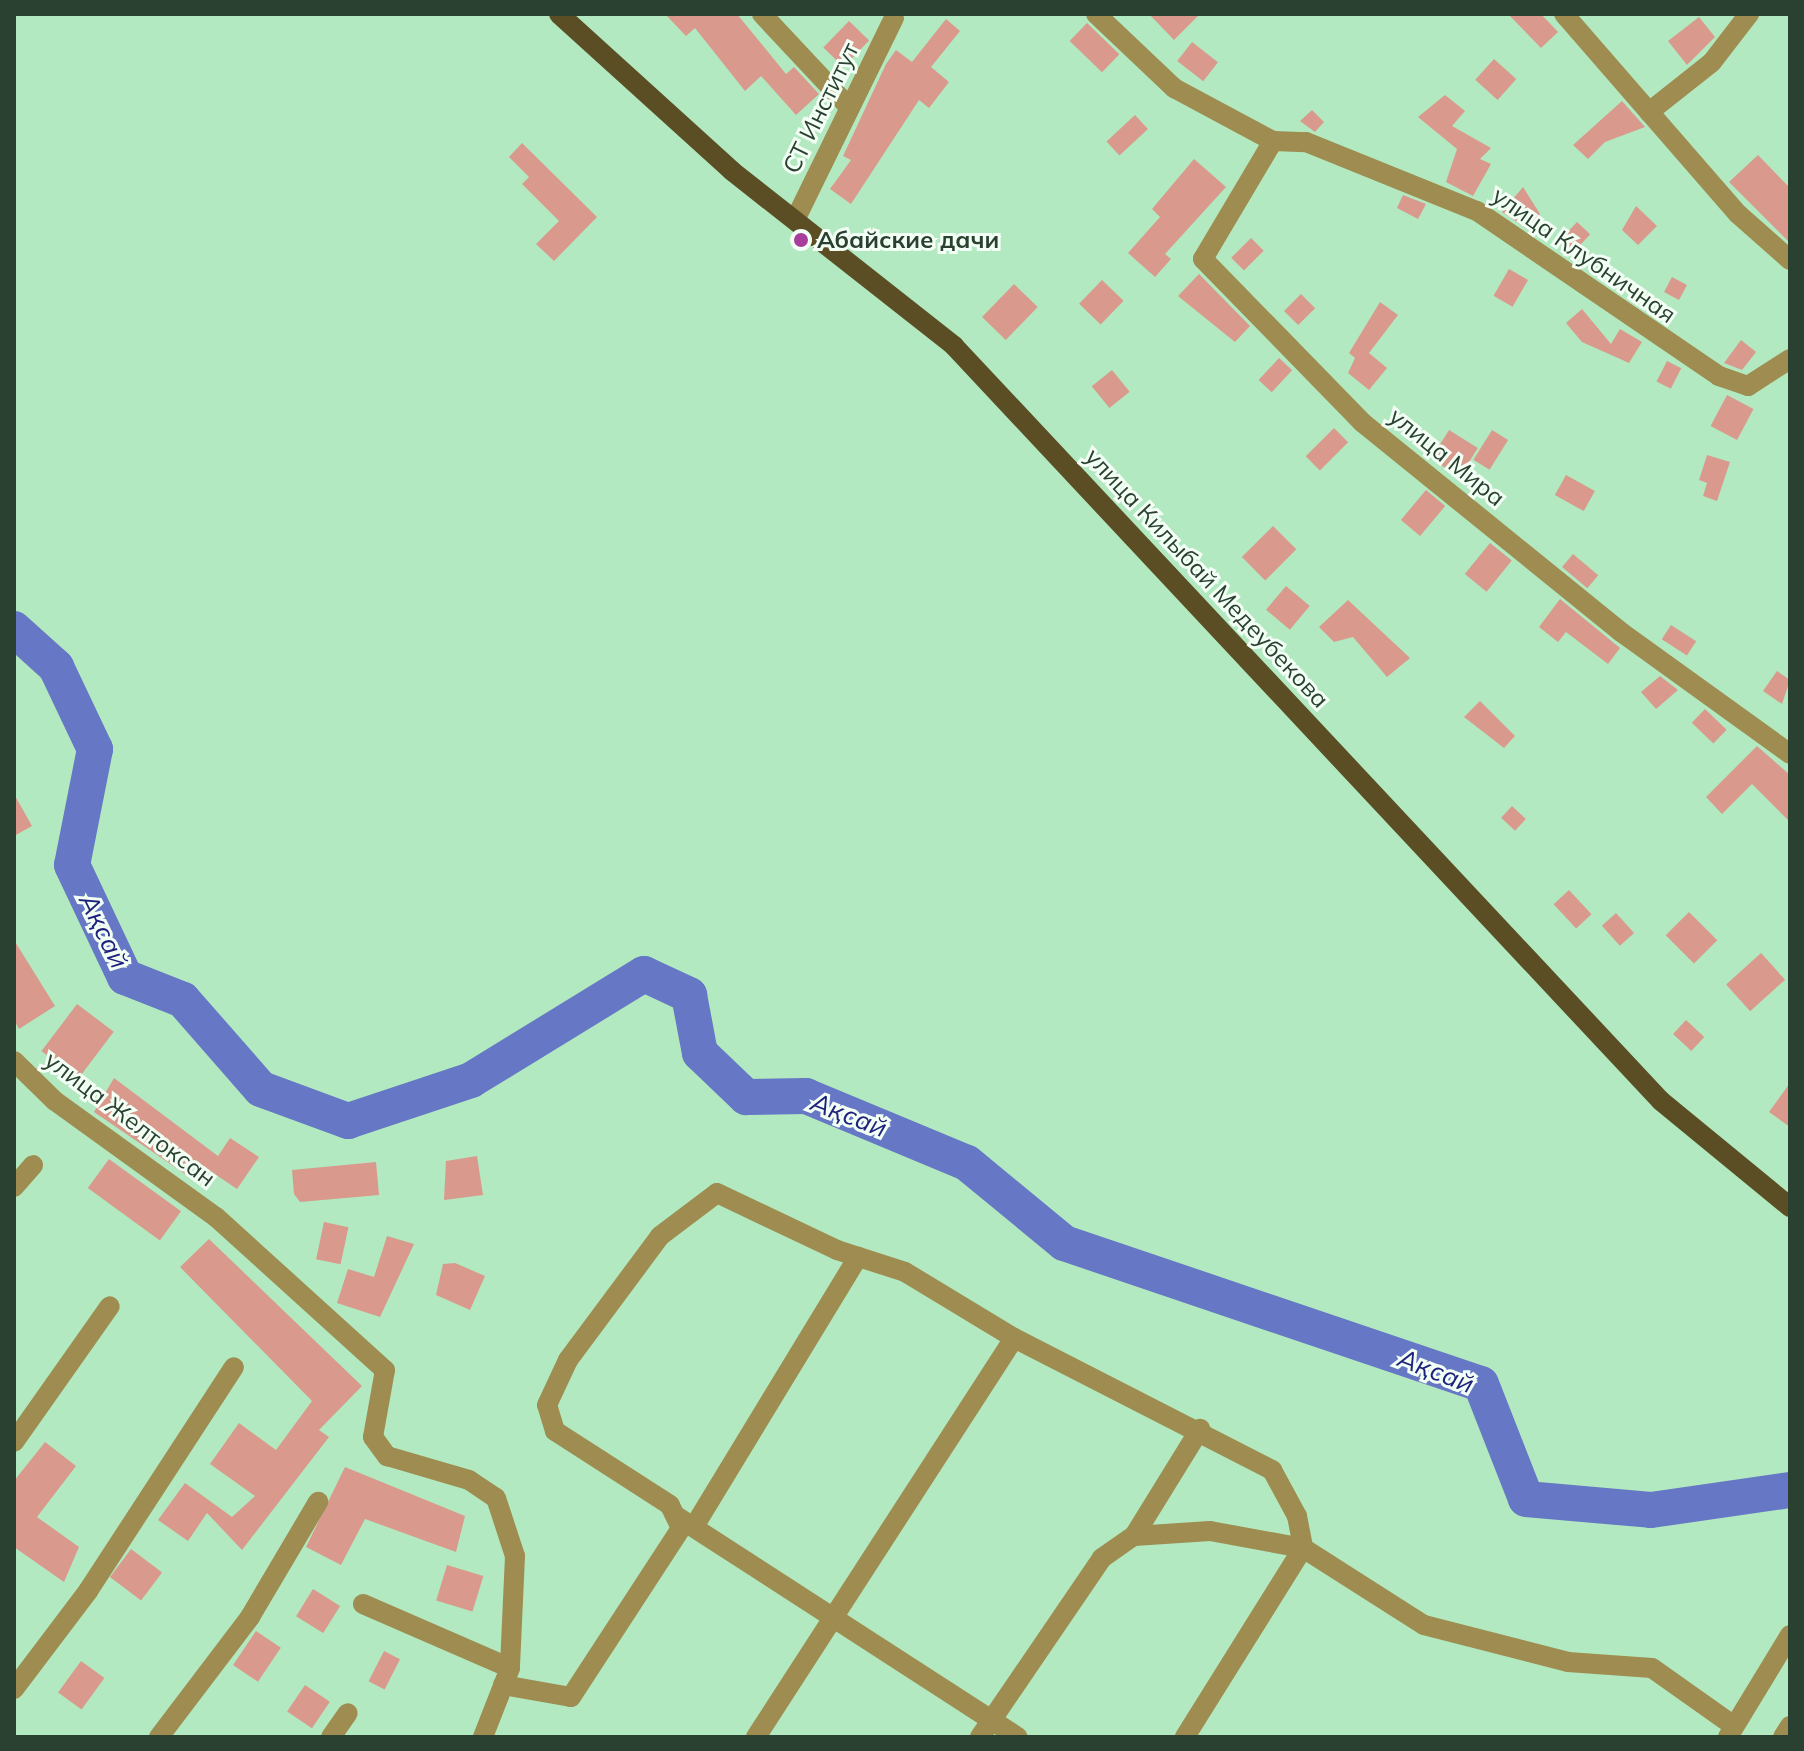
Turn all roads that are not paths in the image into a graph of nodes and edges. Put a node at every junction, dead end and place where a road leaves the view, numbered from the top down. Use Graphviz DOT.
graph roads {
  1 [pos="559,14"];
  2 [pos="762,14"];
  3 [pos="1096,14"];
  4 [pos="1564,14"];
  5 [pos="1749,14"];
  6 [pos="894,18"];
  7 [pos="849,107"];
  8 [pos="1649,112"];
  9 [pos="1273,141"];
  10 [pos="795,220"];
  11 [pos="1790,260"];
  12 [pos="1790,359"];
  13 [pos="1790,754"];
  14 [pos="14,1061"];
  15 [pos="33,1165"];
  16 [pos="14,1187"];
  17 [pos="1790,1207"];
  18 [pos="858,1257"];
  19 [pos="110,1306"];
  20 [pos="1014,1338"];
  21 [pos="234,1367"];
  22 [pos="1200,1429"];
  23 [pos="14,1442"];
  24 [pos="318,1502"];
  25 [pos="685,1520"];
  26 [pos="1134,1536"];
  27 [pos="1303,1548"];
  28 [pos="363,1604"];
  29 [pos="835,1619"];
  30 [pos="1790,1635"];
  31 [pos="506,1676"];
  32 [pos="14,1689"];
  33 [pos="348,1713"];
  34 [pos="1790,1726"];
  35 [pos="986,1728"];
  36 [pos="1731,1732"];
  37 [pos="159,1737"];
  38 [pos="331,1737"];
  39 [pos="483,1737"];
  40 [pos="756,1737"];
  41 [pos="1018,1737"];
  42 [pos="1185,1737"];
  43 [pos="1783,1737"];
  1 -- 10 [label="main road, улица Килыбай Медеубекова"];
  2 -- 7 [label="street"];
  3 -- 9 [label="street, улица Клубничная"];
  4 -- 8 [label="street"];
  5 -- 8 [label="street"];
  6 -- 7 [label="street, СТ Институт"];
  7 -- 10 [label="street, СТ Институт"];
  8 -- 11 [label="street"];
  9 -- 12 [label="street, улица Клубничная"];
  9 -- 13 [label="street, улица Мира"];
  10 -- 17 [label="main road, улица Килыбай Медеубекова"];
  14 -- 31 [label="street, улица Желтоксан"];
  15 -- 16 [label="street"];
  18 -- 20 [label="street"];
  18 -- 25 [label="street"];
  18 -- 25 [label="street"];
  19 -- 23 [label="street"];
  20 -- 22 [label="street"];
  20 -- 29 [label="street"];
  21 -- 32 [label="street"];
  22 -- 26 [label="street"];
  22 -- 27 [label="street"];
  24 -- 37 [label="street"];
  25 -- 29 [label="street"];
  25 -- 31 [label="street"];
  26 -- 27 [label="street"];
  26 -- 35 [label="street"];
  27 -- 36 [label="street"];
  27 -- 42 [label="street"];
  28 -- 31 [label="street"];
  29 -- 35 [label="street"];
  29 -- 40 [label="street"];
  30 -- 36 [label="street"];
  31 -- 39 [label="street"];
  33 -- 38 [label="street"];
  34 -- 43 [label="street"];
  35 -- 41 [label="street"];
}
